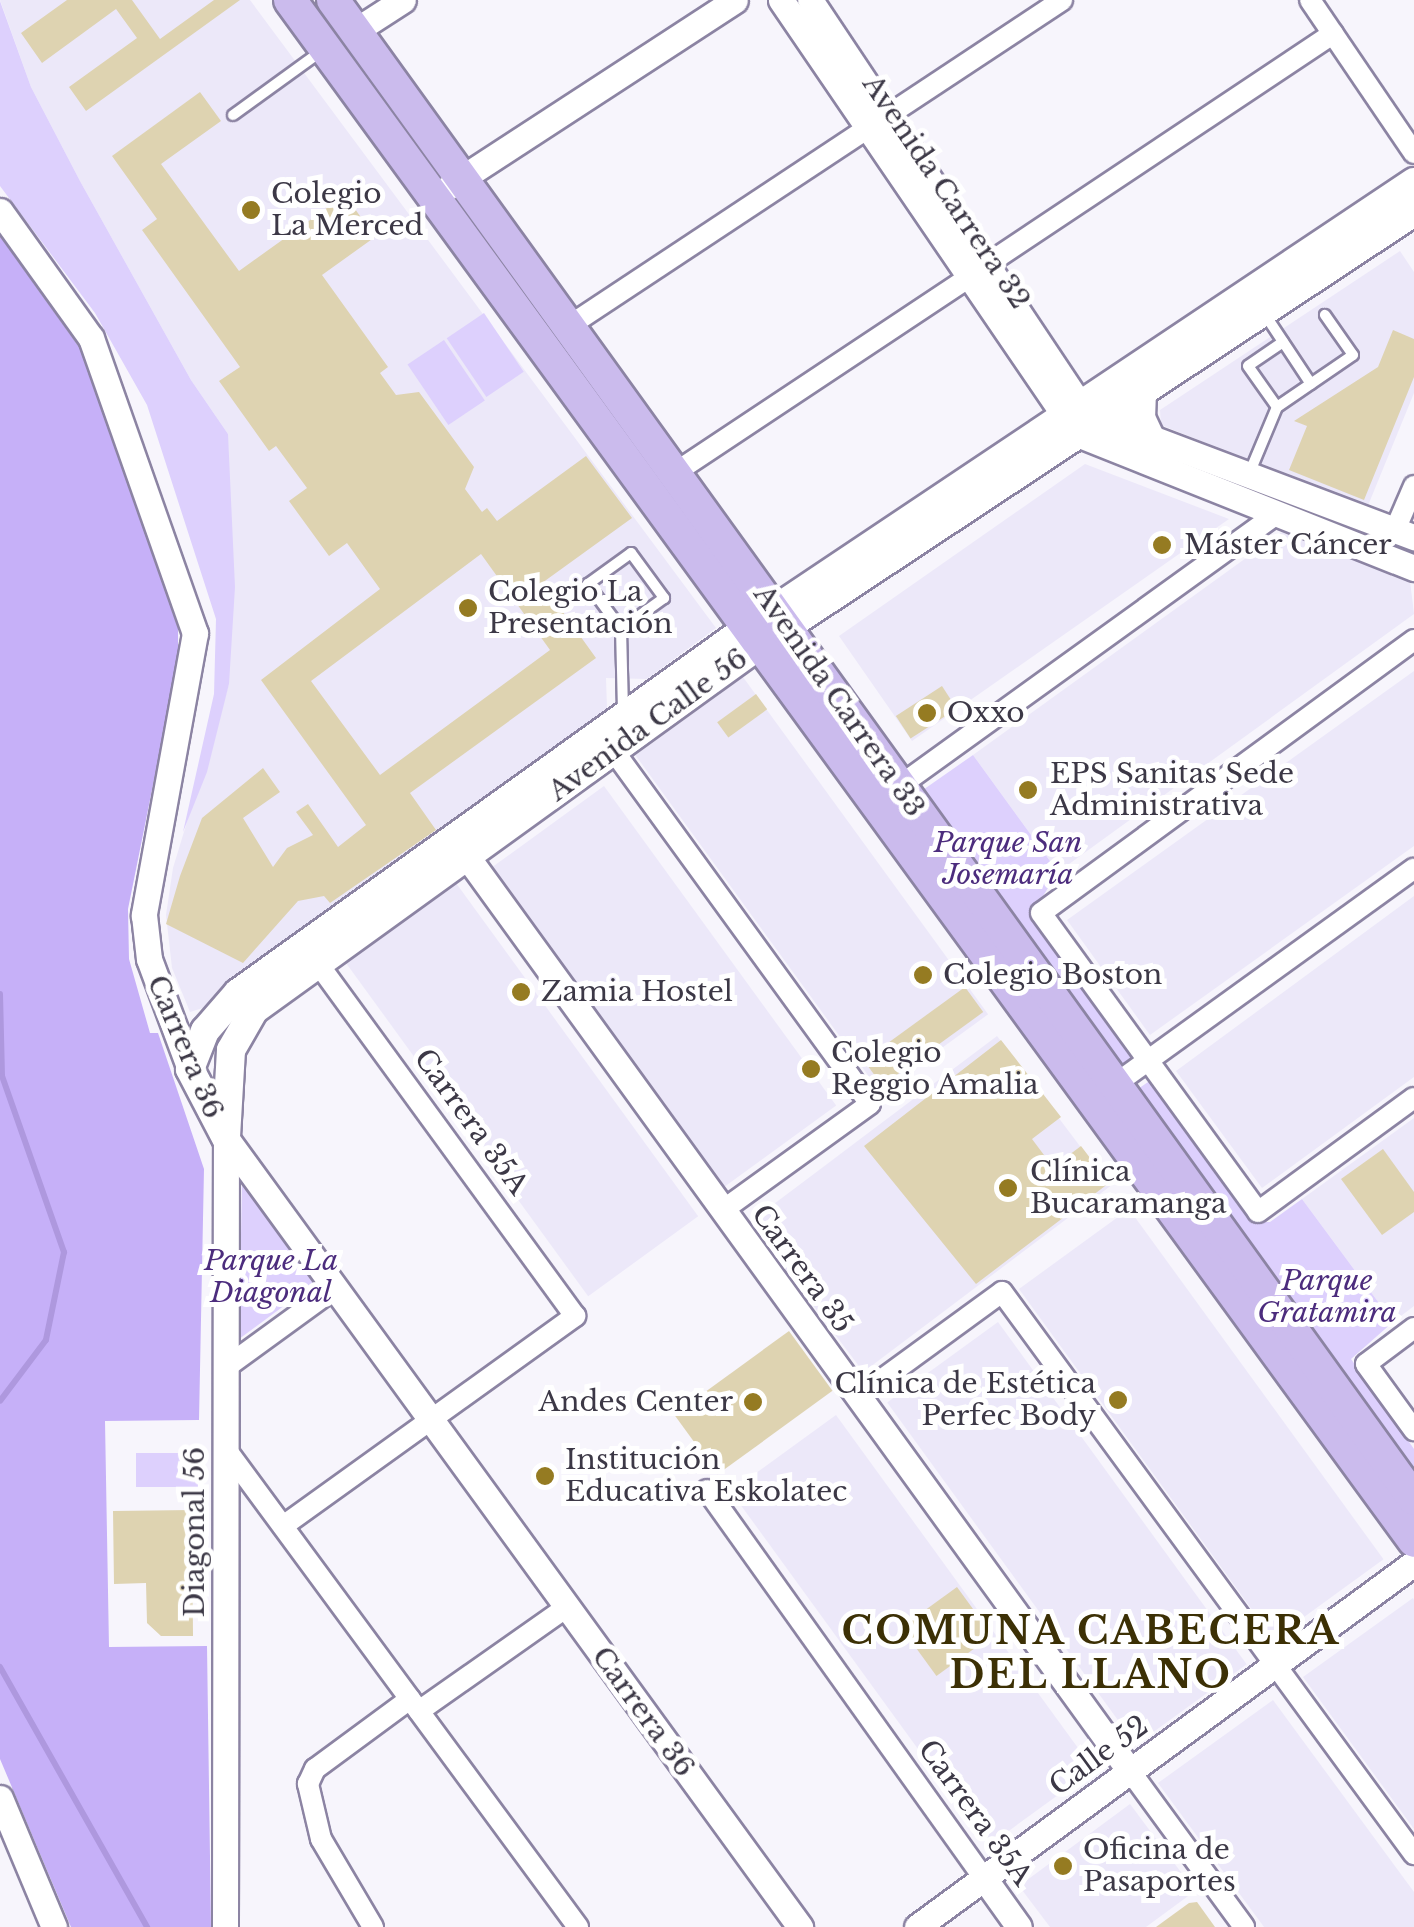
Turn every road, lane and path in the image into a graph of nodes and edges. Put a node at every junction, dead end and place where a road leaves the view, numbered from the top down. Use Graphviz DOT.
graph roads {
  1 [pos="290,0"];
  2 [pos="333,0"];
  3 [pos="403,0"];
  4 [pos="735,0"];
  5 [pos="781,0"];
  6 [pos="810,0"];
  7 [pos="1062,0"];
  8 [pos="1310,0"];
  9 [pos="356,31"];
  10 [pos="1333,34"];
  11 [pos="325,49"];
  12 [pos="354,90"];
  13 [pos="233,115"];
  14 [pos="877,122"];
  15 [pos="1414,153"];
  16 [pos="450,182"];
  17 [pos="1414,182"];
  18 [pos="0,211"];
  19 [pos="1414,213"];
  20 [pos="977,272"];
  21 [pos="1263,312"];
  22 [pos="1325,315"];
  23 [pos="569,326"];
  24 [pos="1284,342"];
  25 [pos="1311,384"];
  26 [pos="1142,391"];
  27 [pos="1277,407"];
  28 [pos="1080,419"];
  29 [pos="1150,437"];
  30 [pos="676,472"];
  31 [pos="1249,475"];
  32 [pos="1414,486"];
  33 [pos="1277,514"];
  34 [pos="1404,534"];
  35 [pos="1414,568"];
  36 [pos="768,627"];
  37 [pos="621,629"];
  38 [pos="1414,640"];
  39 [pos="623,717"];
  40 [pos="613,750"];
  41 [pos="898,787"];
  42 [pos="460,848"];
  43 [pos="1414,869"];
  44 [pos="318,963"];
  45 [pos="1148,1060"];
  46 [pos="190,1069"];
  47 [pos="1114,1085"];
  48 [pos="1414,1098"];
  49 [pos="226,1138"];
  50 [pos="722,1210"];
  51 [pos="334,1288"];
  52 [pos="1414,1328"];
  53 [pos="226,1368"];
  54 [pos="858,1397"];
  55 [pos="431,1420"];
  56 [pos="1414,1430"];
  57 [pos="226,1448"];
  58 [pos="707,1490"];
  59 [pos="1414,1499"];
  60 [pos="284,1526"];
  61 [pos="1414,1541"];
  62 [pos="1414,1564"];
  63 [pos="567,1607"];
  64 [pos="1275,1665"];
  65 [pos="415,1705"];
  66 [pos="1130,1772"];
  67 [pos="0,1798"];
  68 [pos="1414,1854"];
  69 [pos="984,1878"];
  70 [pos="54,1927"];
  71 [pos="225,1927"];
  72 [pos="373,1927"];
  73 [pos="578,1927"];
  74 [pos="800,1927"];
  75 [pos="917,1927"];
  76 [pos="1020,1927"];
  77 [pos="1244,1927"];
  1 -- 11 [label="main road, Avenida Carrera 33"];
  2 -- 9 [label="main road, Avenida Carrera 33"];
  3 -- 9 [label="street"];
  4 -- 16 [label="street"];
  5 -- 14 [label="street, Avenida Carrera 32"];
  6 -- 14 [label="street, Avenida Carrera 32"];
  7 -- 14 [label="street"];
  8 -- 10 [label="street"];
  9 -- 16 [label="main road, Avenida Carrera 33"];
  10 -- 15 [label="street"];
  10 -- 20 [label="street"];
  11 -- 12 [label="main road, Avenida Carrera 33"];
  11 -- 13 [label="lane"];
  12 -- 16 [label="street, Avenida Carrera 33"];
  12 -- 36 [label="main road, Avenida Carrera 33"];
  14 -- 20 [label="street, Avenida Carrera 32"];
  14 -- 23 [label="street"];
  16 -- 23 [label="main road, Avenida Carrera 33"];
  17 -- 28 [label="main road, Avenida Calle 56"];
  18 -- 46 [label="street, Carrera 36"];
  19 -- 21 [label="main road, Avenida Calle 56"];
  20 -- 28 [label="street, Avenida Carrera 32"];
  20 -- 30 [label="street"];
  21 -- 24 [label="lane"];
  21 -- 26 [label="main road, Avenida Calle 56"];
  22 -- 25 [label="lane"];
  23 -- 30 [label="main road, Avenida Carrera 33"];
  24 -- 25 [label="lane"];
  24 -- 27 [label="lane"];
  25 -- 27 [label="lane"];
  26 -- 28 [label="main road, Avenida Calle 56"];
  26 -- 29 [label="main road"];
  27 -- 31 [label="lane"];
  28 -- 29 [label="street"];
  28 -- 33 [label="street"];
  28 -- 36 [label="main road, Avenida Calle 56"];
  29 -- 31 [label="street"];
  30 -- 36 [label="main road, Avenida Carrera 33"];
  31 -- 34 [label="street"];
  32 -- 34 [label="street"];
  33 -- 35 [label="street"];
  33 -- 41 [label="street"];
  36 -- 39 [label="main road, Avenida Calle 56"];
  36 -- 40 [label="main road, Avenida Calle 56"];
  36 -- 41 [label="main road, Avenida Carrera 33"];
  36 -- 61 [label="main road, Avenida Carrera 33"];
  37 -- 37 [label="lane"];
  37 -- 39 [label="lane"];
  38 -- 45 [label="street"];
  39 -- 42 [label="main road, Avenida Calle 56"];
  40 -- 42 [label="main road, Avenida Calle 56"];
  40 -- 50 [label="street"];
  41 -- 47 [label="main road, Avenida Carrera 33"];
  42 -- 44 [label="main road, Avenida Calle 56"];
  42 -- 46 [label="main road, Avenida Calle 56"];
  42 -- 50 [label="street, Carrera 35"];
  43 -- 45 [label="street"];
  44 -- 49 [label="main road, Avenida Calle 56"];
  44 -- 55 [label="street, Carrera 35A"];
  45 -- 47 [label="street"];
  45 -- 48 [label="street"];
  46 -- 49 [label="main road, Carrera 36"];
  47 -- 59 [label="main road, Avenida Carrera 33"];
  49 -- 51 [label="street, Carrera 36"];
  49 -- 53 [label="street, Diagonal 56"];
  50 -- 54 [label="street, Carrera 35"];
  51 -- 53 [label="street"];
  51 -- 55 [label="street, Carrera 36"];
  52 -- 56 [label="street"];
  53 -- 57 [label="street, Diagonal 56"];
  54 -- 64 [label="street"];
  54 -- 66 [label="street, Carrera 35"];
  55 -- 60 [label="street"];
  55 -- 63 [label="street, Carrera 36"];
  57 -- 60 [label="street"];
  57 -- 71 [label="street, Diagonal 56"];
  58 -- 69 [label="street, Carrera 35A"];
  60 -- 65 [label="street"];
  62 -- 64 [label="street, Calle 52"];
  63 -- 65 [label="street"];
  63 -- 74 [label="street, Carrera 36"];
  64 -- 66 [label="street, Calle 52"];
  64 -- 68 [label="street"];
  65 -- 72 [label="street"];
  65 -- 73 [label="street"];
  66 -- 69 [label="street, Calle 52"];
  66 -- 77 [label="street, Carrera 35"];
  67 -- 70 [label="street"];
  69 -- 75 [label="street, Calle 52"];
  69 -- 76 [label="street, Carrera 35A"];
}
